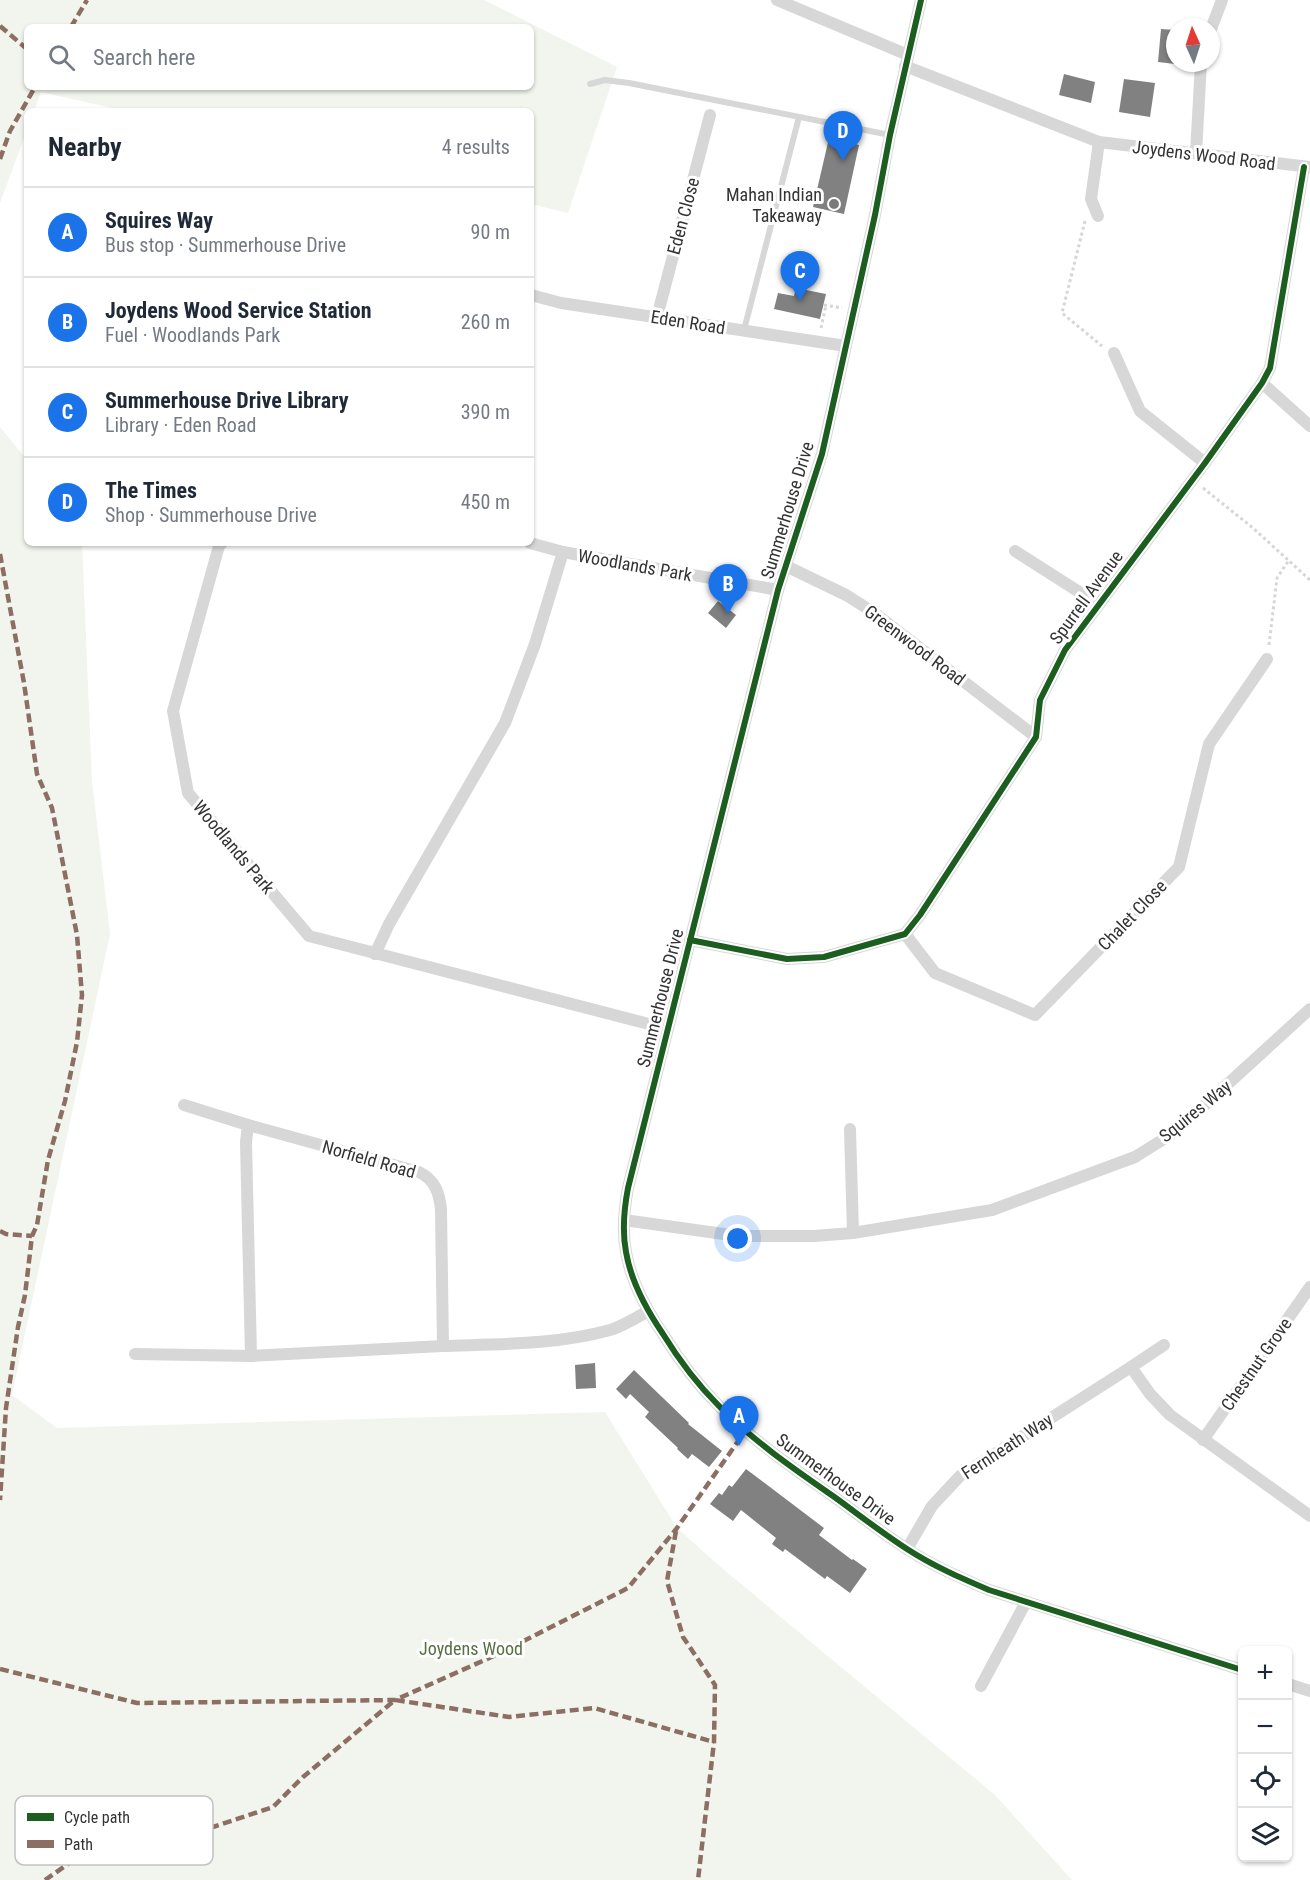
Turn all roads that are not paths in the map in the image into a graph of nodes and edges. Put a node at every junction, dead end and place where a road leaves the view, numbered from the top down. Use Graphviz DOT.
graph roads {
  1 [pos="777,0"];
  2 [pos="921,0"];
  3 [pos="1222,0"];
  4 [pos="1215,18"];
  5 [pos="906,61"];
  6 [pos="1200,72"];
  7 [pos="590,84"];
  8 [pos="710,115"];
  9 [pos="800,117"];
  10 [pos="890,135"];
  11 [pos="1099,142"];
  12 [pos="1196,153"];
  13 [pos="1307,167"];
  14 [pos="1098,216"];
  15 [pos="534,297"];
  16 [pos="657,317"];
  17 [pos="744,331"];
  18 [pos="846,346"];
  19 [pos="1114,352"];
  20 [pos="1262,383"];
  21 [pos="1310,426"];
  22 [pos="1205,463"];
  23 [pos="534,544"];
  24 [pos="219,546"];
  25 [pos="1015,551"];
  26 [pos="563,552"];
  27 [pos="786,566"];
  28 [pos="778,590"];
  29 [pos="1098,604"];
  30 [pos="1268,659"];
  31 [pos="1036,737"];
  32 [pos="905,934"];
  33 [pos="690,940"];
  34 [pos="375,954"];
  35 [pos="1310,1010"];
  36 [pos="668,1029"];
  37 [pos="184,1106"];
  38 [pos="248,1125"];
  39 [pos="850,1129"];
  40 [pos="624,1220"];
  41 [pos="853,1233"];
  42 [pos="1310,1287"];
  43 [pos="648,1311"];
  44 [pos="1164,1345"];
  45 [pos="443,1346"];
  46 [pos="135,1354"];
  47 [pos="251,1356"];
  48 [pos="1131,1367"];
  49 [pos="1203,1440"];
  50 [pos="1310,1516"];
  51 [pos="907,1549"];
  52 [pos="1026,1602"];
  53 [pos="1238,1669"];
  54 [pos="981,1686"];
  55 [pos="1292,1686"];
  56 [pos="1310,1691"];
  1 -- 5 [label="street, Joydens Wood Road"];
  2 -- 5 [label="street, Summerhouse Drive"];
  3 -- 4 [label="street"];
  5 -- 10 [label="street, Summerhouse Drive"];
  5 -- 11 [label="street, Joydens Wood Road"];
  6 -- 12 [label="street"];
  7 -- 9 [label="lane"];
  8 -- 16 [label="street, Eden Close"];
  9 -- 10 [label="lane"];
  9 -- 17 [label="lane"];
  10 -- 18 [label="street, Summerhouse Drive"];
  11 -- 12 [label="street, Joydens Wood Road"];
  11 -- 14 [label="street"];
  12 -- 13 [label="street, Joydens Wood Road"];
  13 -- 20 [label="street, Spurrell Avenue"];
  15 -- 16 [label="street, Eden Road"];
  16 -- 17 [label="street, Eden Road"];
  17 -- 18 [label="street, Eden Road"];
  18 -- 27 [label="street, Summerhouse Drive"];
  19 -- 22 [label="street"];
  20 -- 21 [label="street"];
  20 -- 22 [label="street, Spurrell Avenue"];
  22 -- 29 [label="street, Spurrell Avenue"];
  23 -- 26 [label="street, Woodlands Park"];
  24 -- 34 [label="street, Woodlands Park"];
  25 -- 29 [label="street"];
  26 -- 28 [label="street, Woodlands Park"];
  26 -- 34 [label="street, Woodlands Park"];
  27 -- 28 [label="street, Summerhouse Drive"];
  27 -- 31 [label="street, Greenwood Road"];
  28 -- 33 [label="street, Summerhouse Drive"];
  29 -- 31 [label="street, Spurrell Avenue"];
  30 -- 32 [label="street, Chalet Close"];
  31 -- 32 [label="street, Spurrell Avenue"];
  32 -- 33 [label="street"];
  33 -- 36 [label="street, Summerhouse Drive"];
  34 -- 36 [label="street, Woodlands Park"];
  35 -- 41 [label="street, Squires Way"];
  36 -- 40 [label="street, Summerhouse Drive"];
  37 -- 38 [label="street, Norfield Road"];
  38 -- 45 [label="street, Norfield Road"];
  38 -- 47 [label="street"];
  39 -- 41 [label="street"];
  40 -- 41 [label="street, Squires Way"];
  40 -- 43 [label="street, Summerhouse Drive"];
  42 -- 49 [label="street, Chestnut Grove"];
  43 -- 45 [label="street"];
  43 -- 51 [label="street, Summerhouse Drive"];
  44 -- 48 [label="street, Fernheath Way"];
  45 -- 47 [label="street"];
  46 -- 47 [label="street"];
  48 -- 49 [label="street"];
  48 -- 51 [label="street, Fernheath Way"];
  49 -- 50 [label="street"];
  51 -- 52 [label="street, Summerhouse Drive"];
  52 -- 53 [label="street, Summerhouse Drive"];
  52 -- 54 [label="street"];
  55 -- 56 [label="street"];
}
